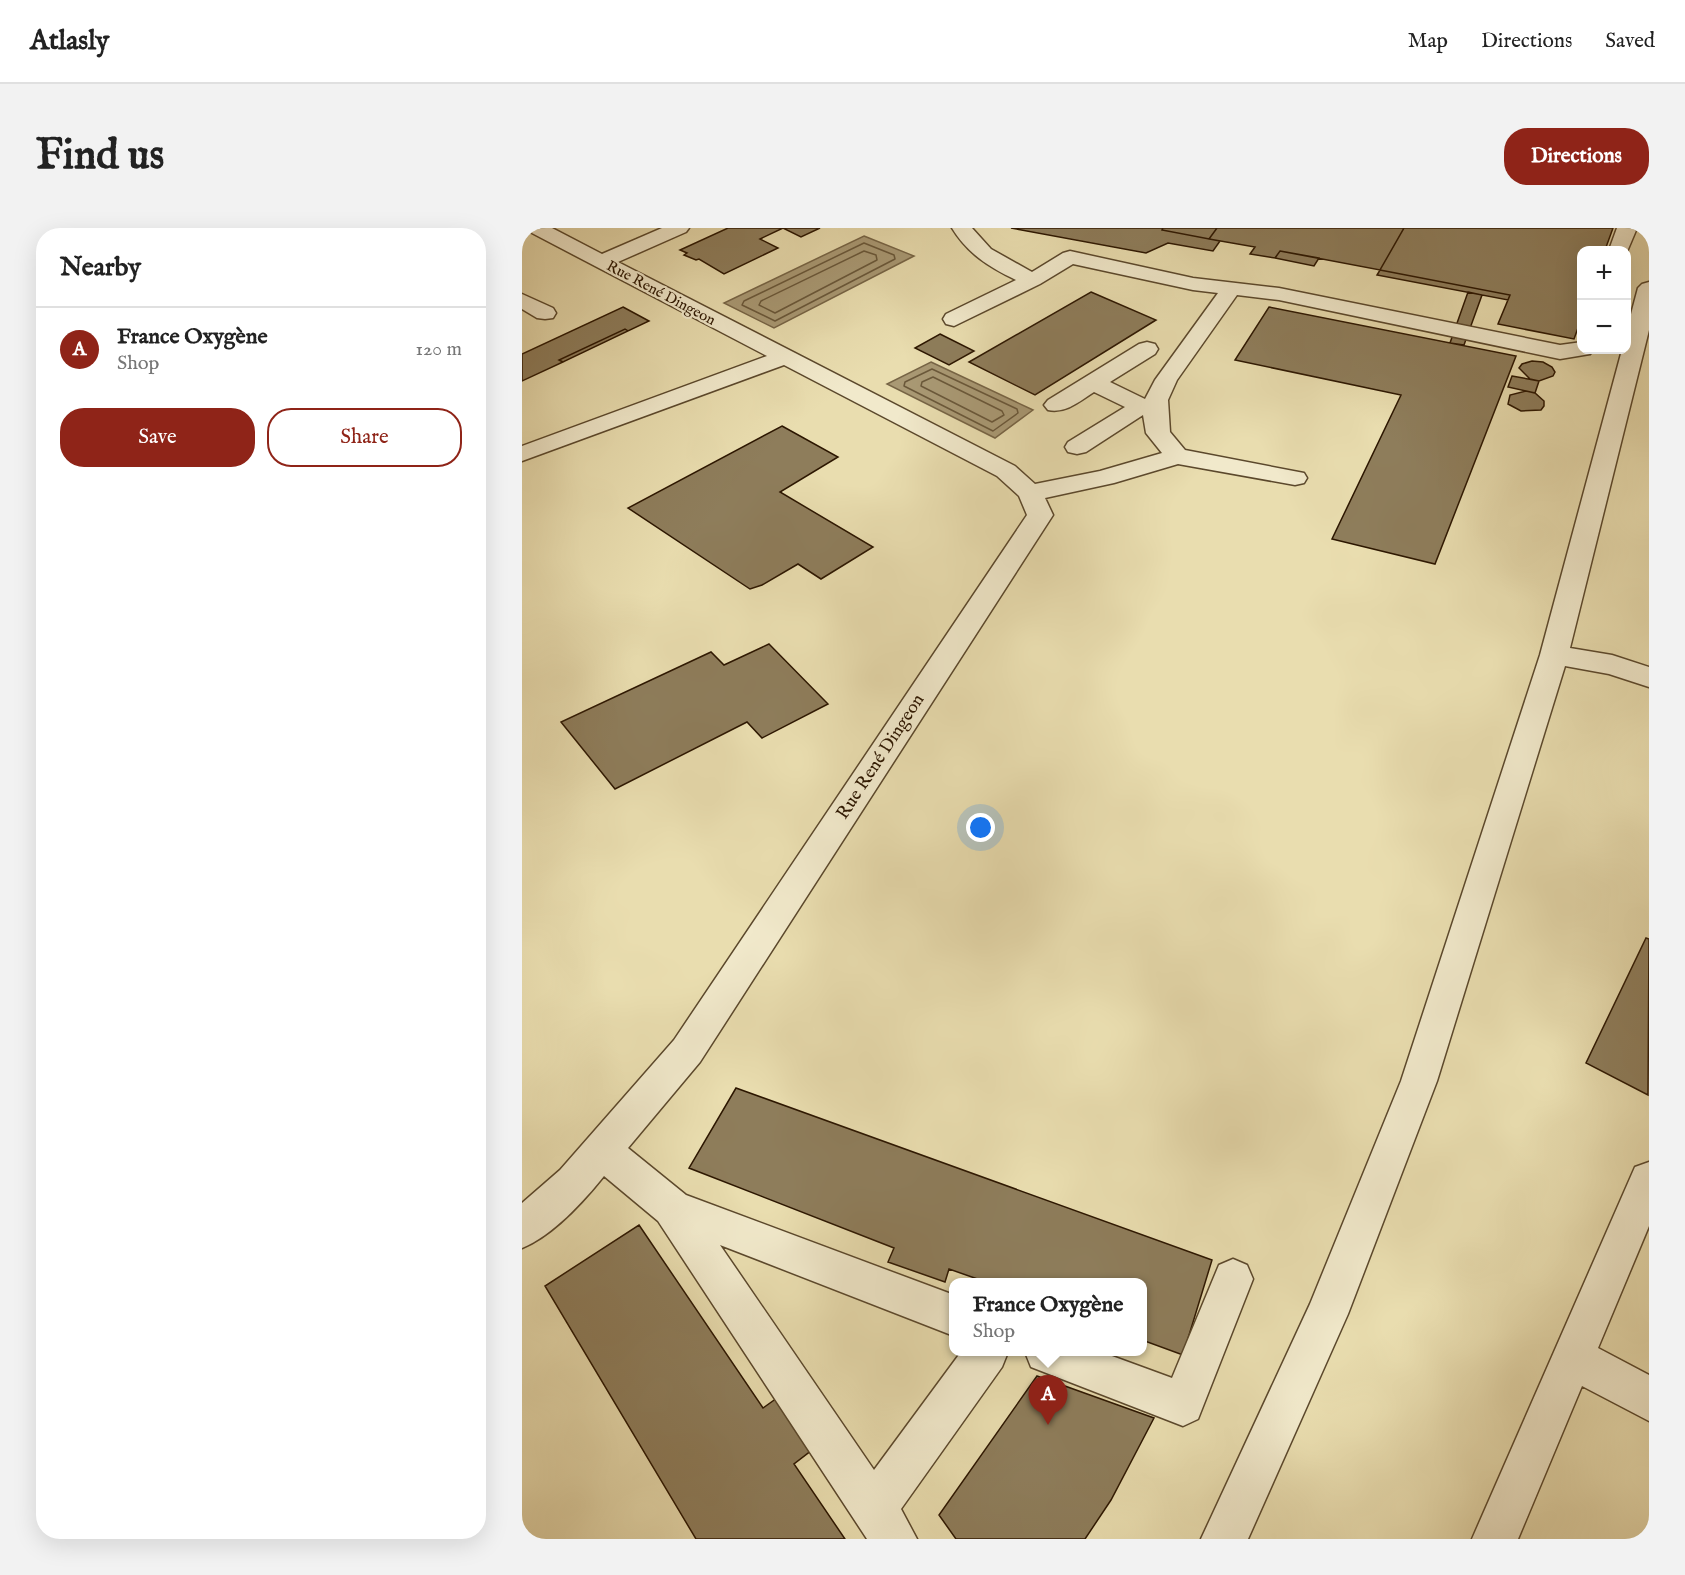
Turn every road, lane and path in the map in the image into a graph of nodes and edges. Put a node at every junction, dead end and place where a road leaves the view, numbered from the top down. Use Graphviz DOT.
graph roads {
  1 [pos="962,228"];
  2 [pos="1627,228"];
  3 [pos="673,229"];
  4 [pos="548,235"];
  5 [pos="1620,246"];
  6 [pos="602,261"];
  7 [pos="1033,280"];
  8 [pos="1232,288"];
  9 [pos="1649,288"];
  10 [pos="522,300"];
  11 [pos="545,313"];
  12 [pos="954,319"];
  13 [pos="1147,349"];
  14 [pos="1577,350"];
  15 [pos="785,357"];
  16 [pos="1093,383"];
  17 [pos="1056,405"];
  18 [pos="1150,410"];
  19 [pos="1077,447"];
  20 [pos="522,454"];
  21 [pos="1177,456"];
  22 [pos="1295,478"];
  23 [pos="1030,493"];
  24 [pos="1554,655"];
  25 [pos="1649,677"];
  26 [pos="602,1151"];
  27 [pos="1649,1180"];
  28 [pos="672,1208"];
  29 [pos="522,1229"];
  30 [pos="1233,1278"];
  31 [pos="949,1314"];
  32 [pos="985,1356"];
  33 [pos="1057,1356"];
  34 [pos="1573,1357"];
  35 [pos="1649,1399"];
  36 [pos="884,1524"];
  37 [pos="1224,1539"];
  38 [pos="1496,1539"];
  1 -- 7 [label="street"];
  2 -- 5 [label="street"];
  3 -- 6 [label="street"];
  4 -- 6 [label="street, Rue René Dingeon"];
  6 -- 15 [label="street, Rue René Dingeon"];
  7 -- 8 [label="street"];
  7 -- 12 [label="street"];
  8 -- 14 [label="street"];
  8 -- 18 [label="street"];
  9 -- 24 [label="street"];
  10 -- 11 [label="street"];
  13 -- 16 [label="street"];
  15 -- 20 [label="street"];
  15 -- 23 [label="street, Rue René Dingeon"];
  16 -- 17 [label="street"];
  16 -- 18 [label="street"];
  18 -- 19 [label="street"];
  18 -- 21 [label="street"];
  21 -- 22 [label="street"];
  21 -- 23 [label="street"];
  23 -- 26 [label="street, Rue René Dingeon"];
  24 -- 25 [label="street"];
  24 -- 37 [label="street"];
  26 -- 28 [label="street"];
  26 -- 29 [label="street, Rue René Dingeon"];
  27 -- 34 [label="street"];
  28 -- 31 [label="street"];
  28 -- 36 [label="street"];
  30 -- 33 [label="street"];
  32 -- 36 [label="street"];
  34 -- 35 [label="street"];
  34 -- 38 [label="street"];
}
